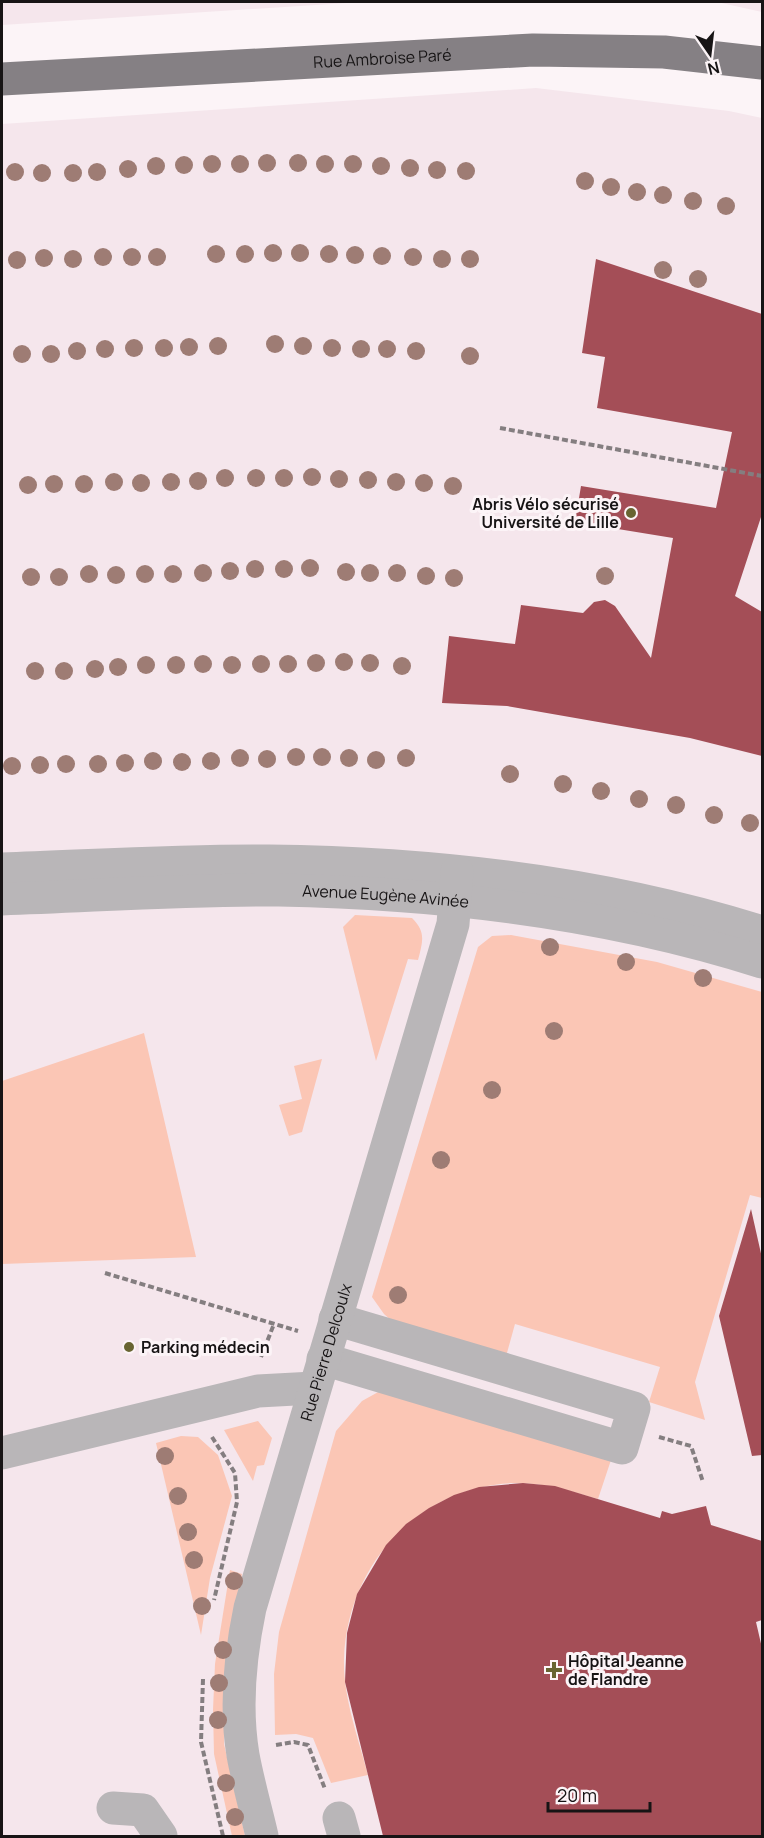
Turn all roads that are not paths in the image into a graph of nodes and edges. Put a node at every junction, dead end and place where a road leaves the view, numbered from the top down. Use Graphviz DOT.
graph roads {
  1 [pos="762,63"];
  2 [pos="2,79"];
  3 [pos="2,869"];
  4 [pos="456,887"];
  5 [pos="2,899"];
  6 [pos="762,932"];
  7 [pos="762,962"];
  8 [pos="334,1319"];
  9 [pos="319,1374"];
  10 [pos="2,1453"];
  11 [pos="113,1808"];
  12 [pos="161,1836"];
  13 [pos="262,1836"];
  1 -- 2 [label="main road, Rue Ambroise Paré"];
  3 -- 4 [label="street, Avenue Eugène Avinée"];
  4 -- 5 [label="street, Avenue Eugène Avinée"];
  4 -- 6 [label="street, Avenue Eugène Avinée"];
  4 -- 7 [label="street, Avenue Eugène Avinée"];
  4 -- 8 [label="street, Rue Pierre Delcoulx"];
  8 -- 9 [label="street, Rue Pierre Delcoulx"];
  8 -- 9 [label="street"];
  9 -- 10 [label="street"];
  9 -- 13 [label="street, Rue Pierre Delcoulx"];
  11 -- 12 [label="street"];
}
